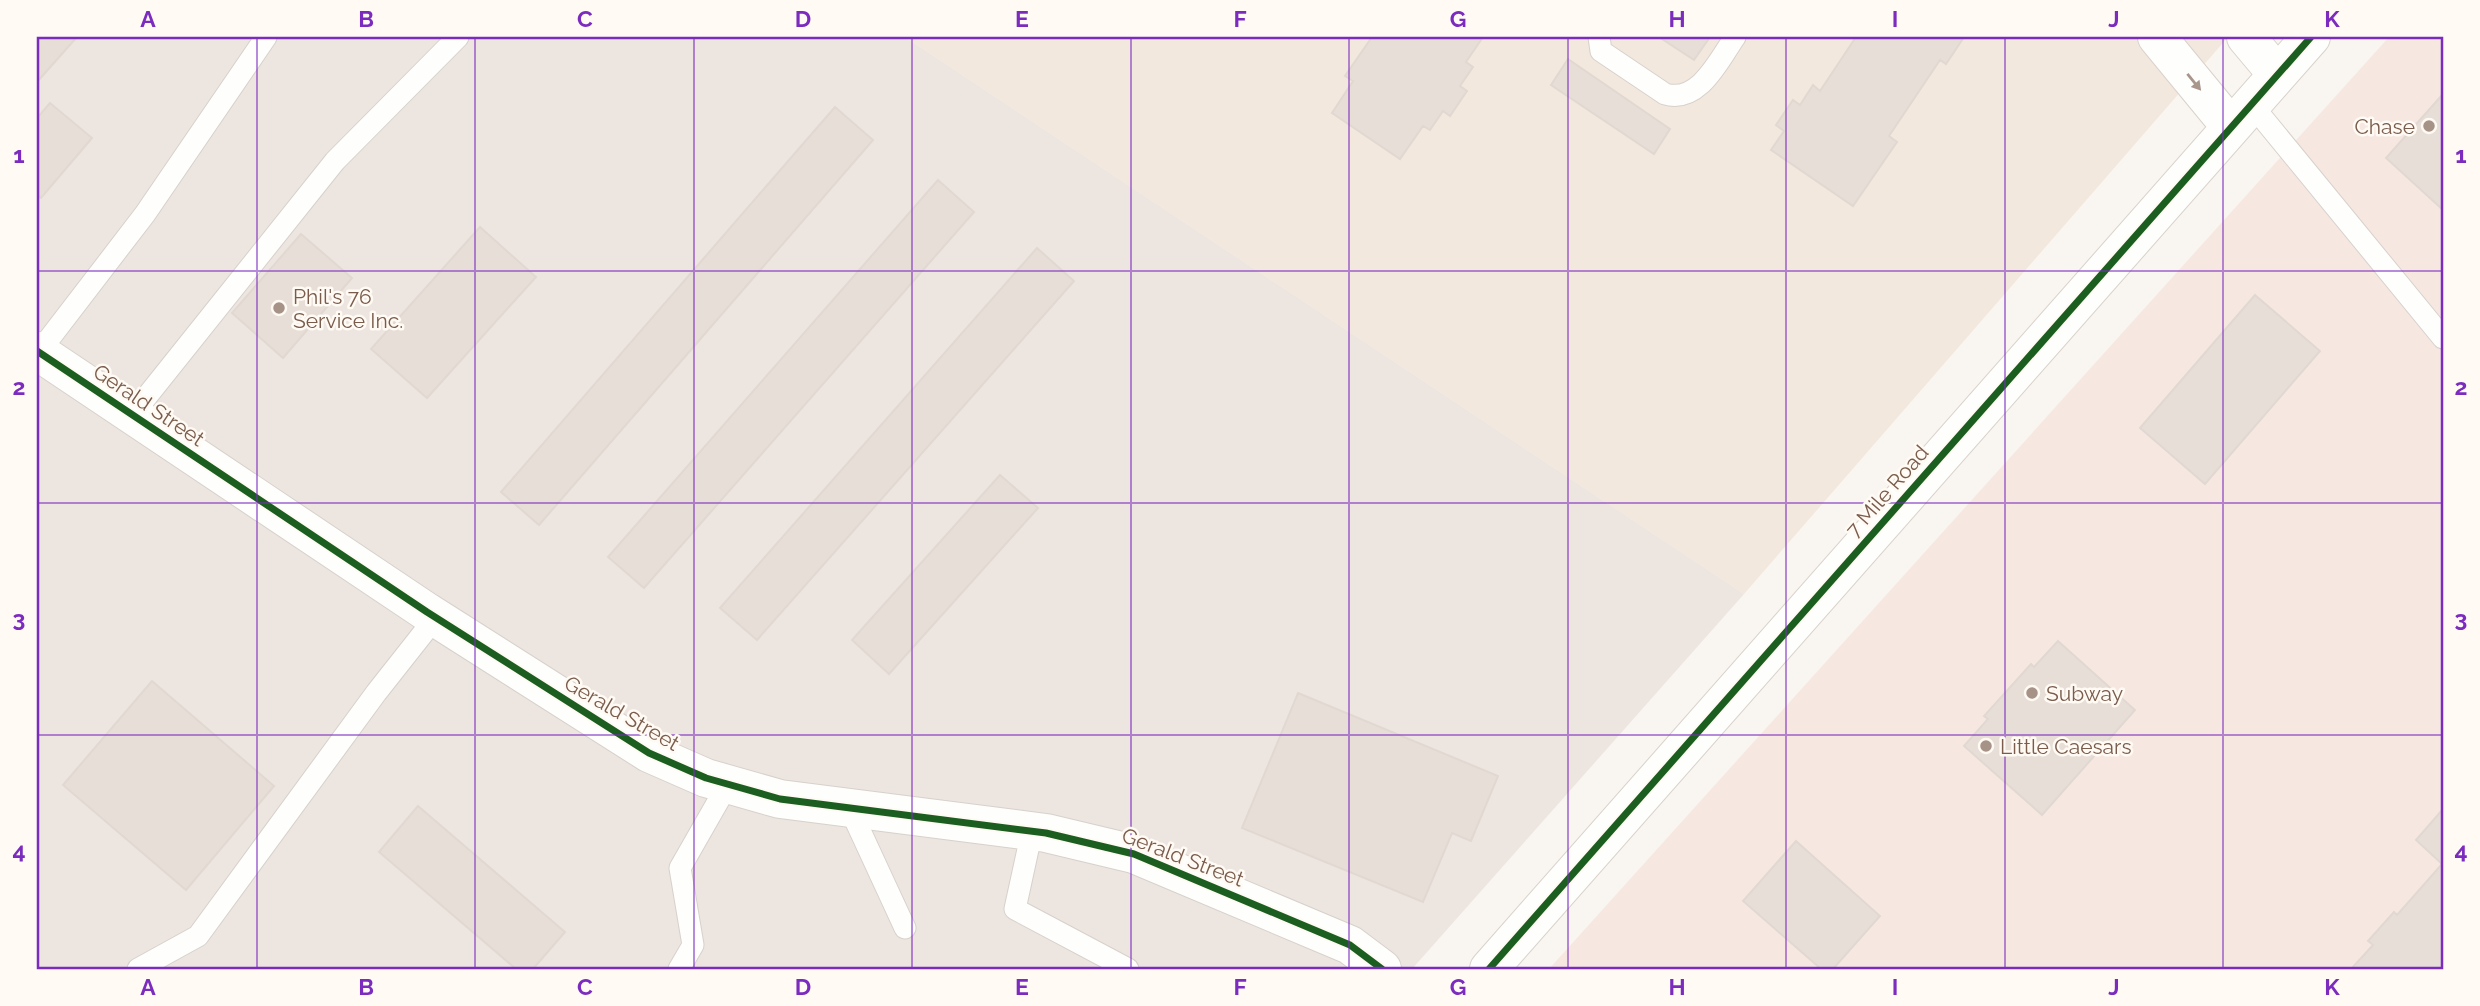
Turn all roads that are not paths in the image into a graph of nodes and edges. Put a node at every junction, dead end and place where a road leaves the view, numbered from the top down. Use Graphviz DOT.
graph roads {
  1 [pos="265,37"];
  2 [pos="458,37"];
  3 [pos="1599,37"];
  4 [pos="1735,37"];
  5 [pos="2157,37"];
  6 [pos="2246,37"];
  7 [pos="2311,37"];
  8 [pos="2277,74"];
  9 [pos="2241,116"];
  10 [pos="2443,338"];
  11 [pos="38,352"];
  12 [pos="132,415"];
  13 [pos="436,617"];
  14 [pos="728,784"];
  15 [pos="850,809"];
  16 [pos="1032,831"];
  17 [pos="905,928"];
  18 [pos="138,969"];
  19 [pos="679,969"];
  20 [pos="1128,969"];
  21 [pos="1382,969"];
  22 [pos="1489,969"];
  1 -- 11 [label="lane"];
  2 -- 12 [label="lane"];
  3 -- 4 [label="lane"];
  5 -- 9 [label="street, one-way"];
  6 -- 8 [label="street"];
  7 -- 8 [label="street, 7 Mile Road"];
  8 -- 9 [label="street, 7 Mile Road"];
  9 -- 10 [label="lane"];
  9 -- 22 [label="street, 7 Mile Road"];
  11 -- 12 [label="street, Gerald Street"];
  12 -- 13 [label="street, Gerald Street"];
  13 -- 14 [label="street, Gerald Street"];
  13 -- 18 [label="lane"];
  14 -- 15 [label="street, Gerald Street"];
  14 -- 19 [label="lane"];
  15 -- 16 [label="street, Gerald Street"];
  15 -- 17 [label="lane"];
  16 -- 20 [label="lane"];
  16 -- 21 [label="street, Gerald Street"];
}
